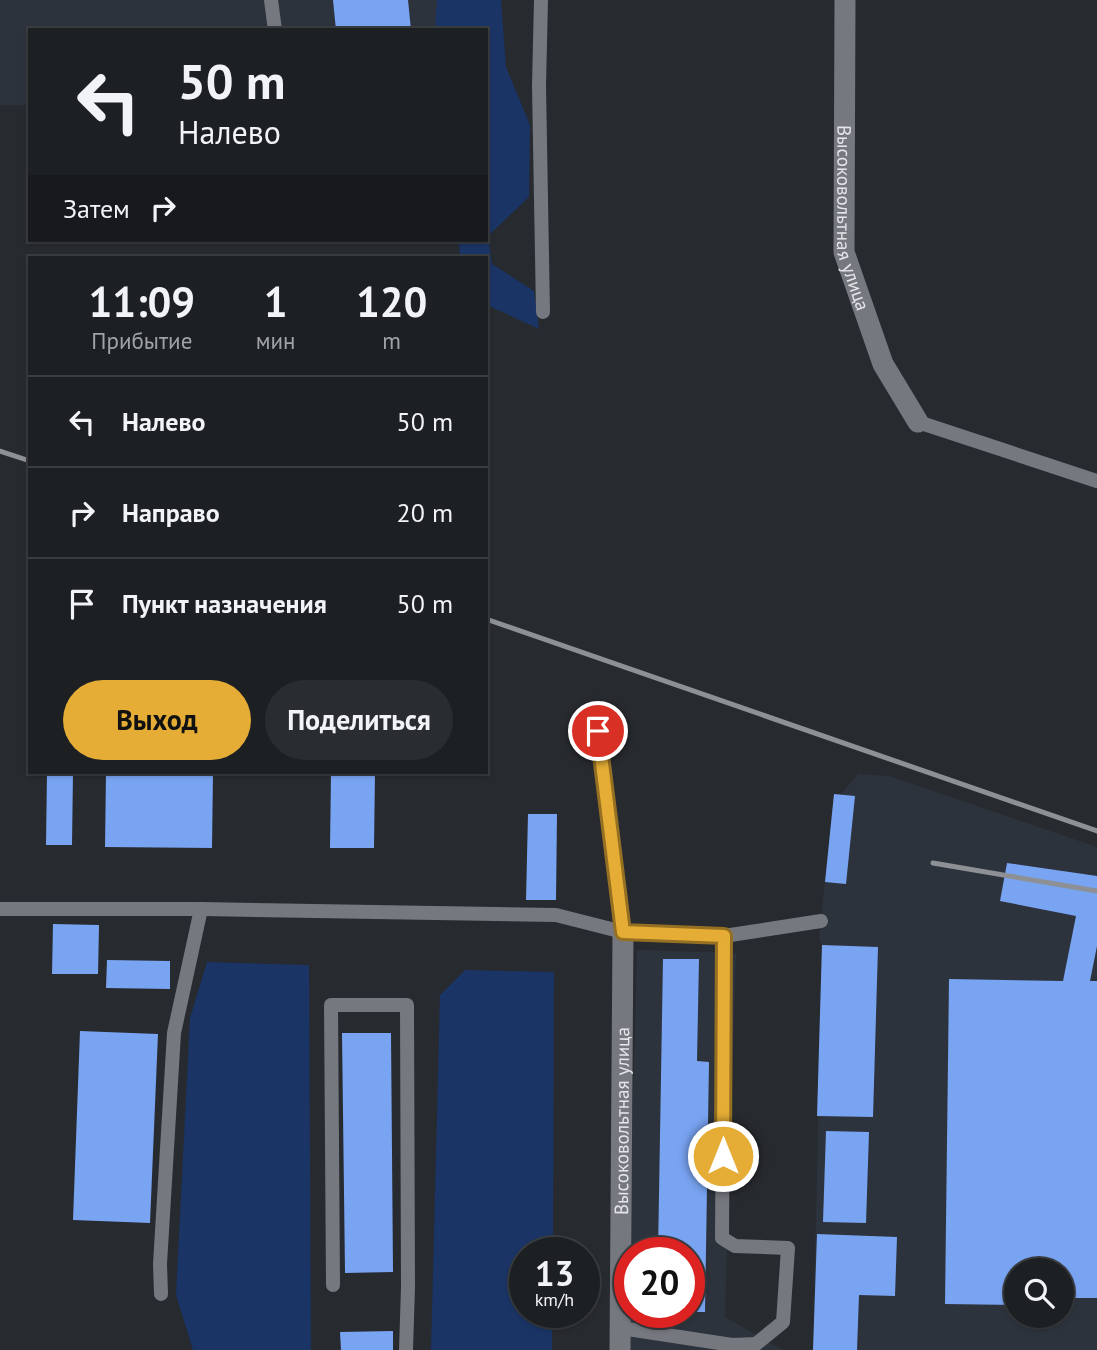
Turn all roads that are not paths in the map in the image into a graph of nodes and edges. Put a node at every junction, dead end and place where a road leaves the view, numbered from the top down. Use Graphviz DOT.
graph roads {
  1 [pos="271,0"];
  2 [pos="541,0"];
  3 [pos="845,0"];
  4 [pos="275,28"];
  5 [pos="543,312"];
  6 [pos="918,422"];
  7 [pos="1097,481"];
  8 [pos="598,731"];
  9 [pos="0,909"];
  10 [pos="201,909"];
  11 [pos="821,921"];
  12 [pos="623,932"];
  13 [pos="724,936"];
  14 [pos="621,1237"];
  15 [pos="333,1285"];
  16 [pos="161,1294"];
  17 [pos="621,1328"];
  18 [pos="732,1348"];
  19 [pos="406,1350"];
  20 [pos="620,1350"];
  1 -- 4 [label="lane"];
  2 -- 5 [label="lane"];
  3 -- 6 [label="street, Высоковольтная улица"];
  6 -- 7 [label="lane"];
  8 -- 12 [label="lane"];
  9 -- 10 [label="lane"];
  10 -- 12 [label="lane"];
  10 -- 16 [label="lane"];
  11 -- 13 [label="lane"];
  12 -- 13 [label="lane"];
  12 -- 14 [label="street, Высоковольтная улица"];
  13 -- 18 [label="lane"];
  15 -- 19 [label="lane"];
  17 -- 18 [label="lane"];
  17 -- 20 [label="street, Высоковольтная улица"];
}
